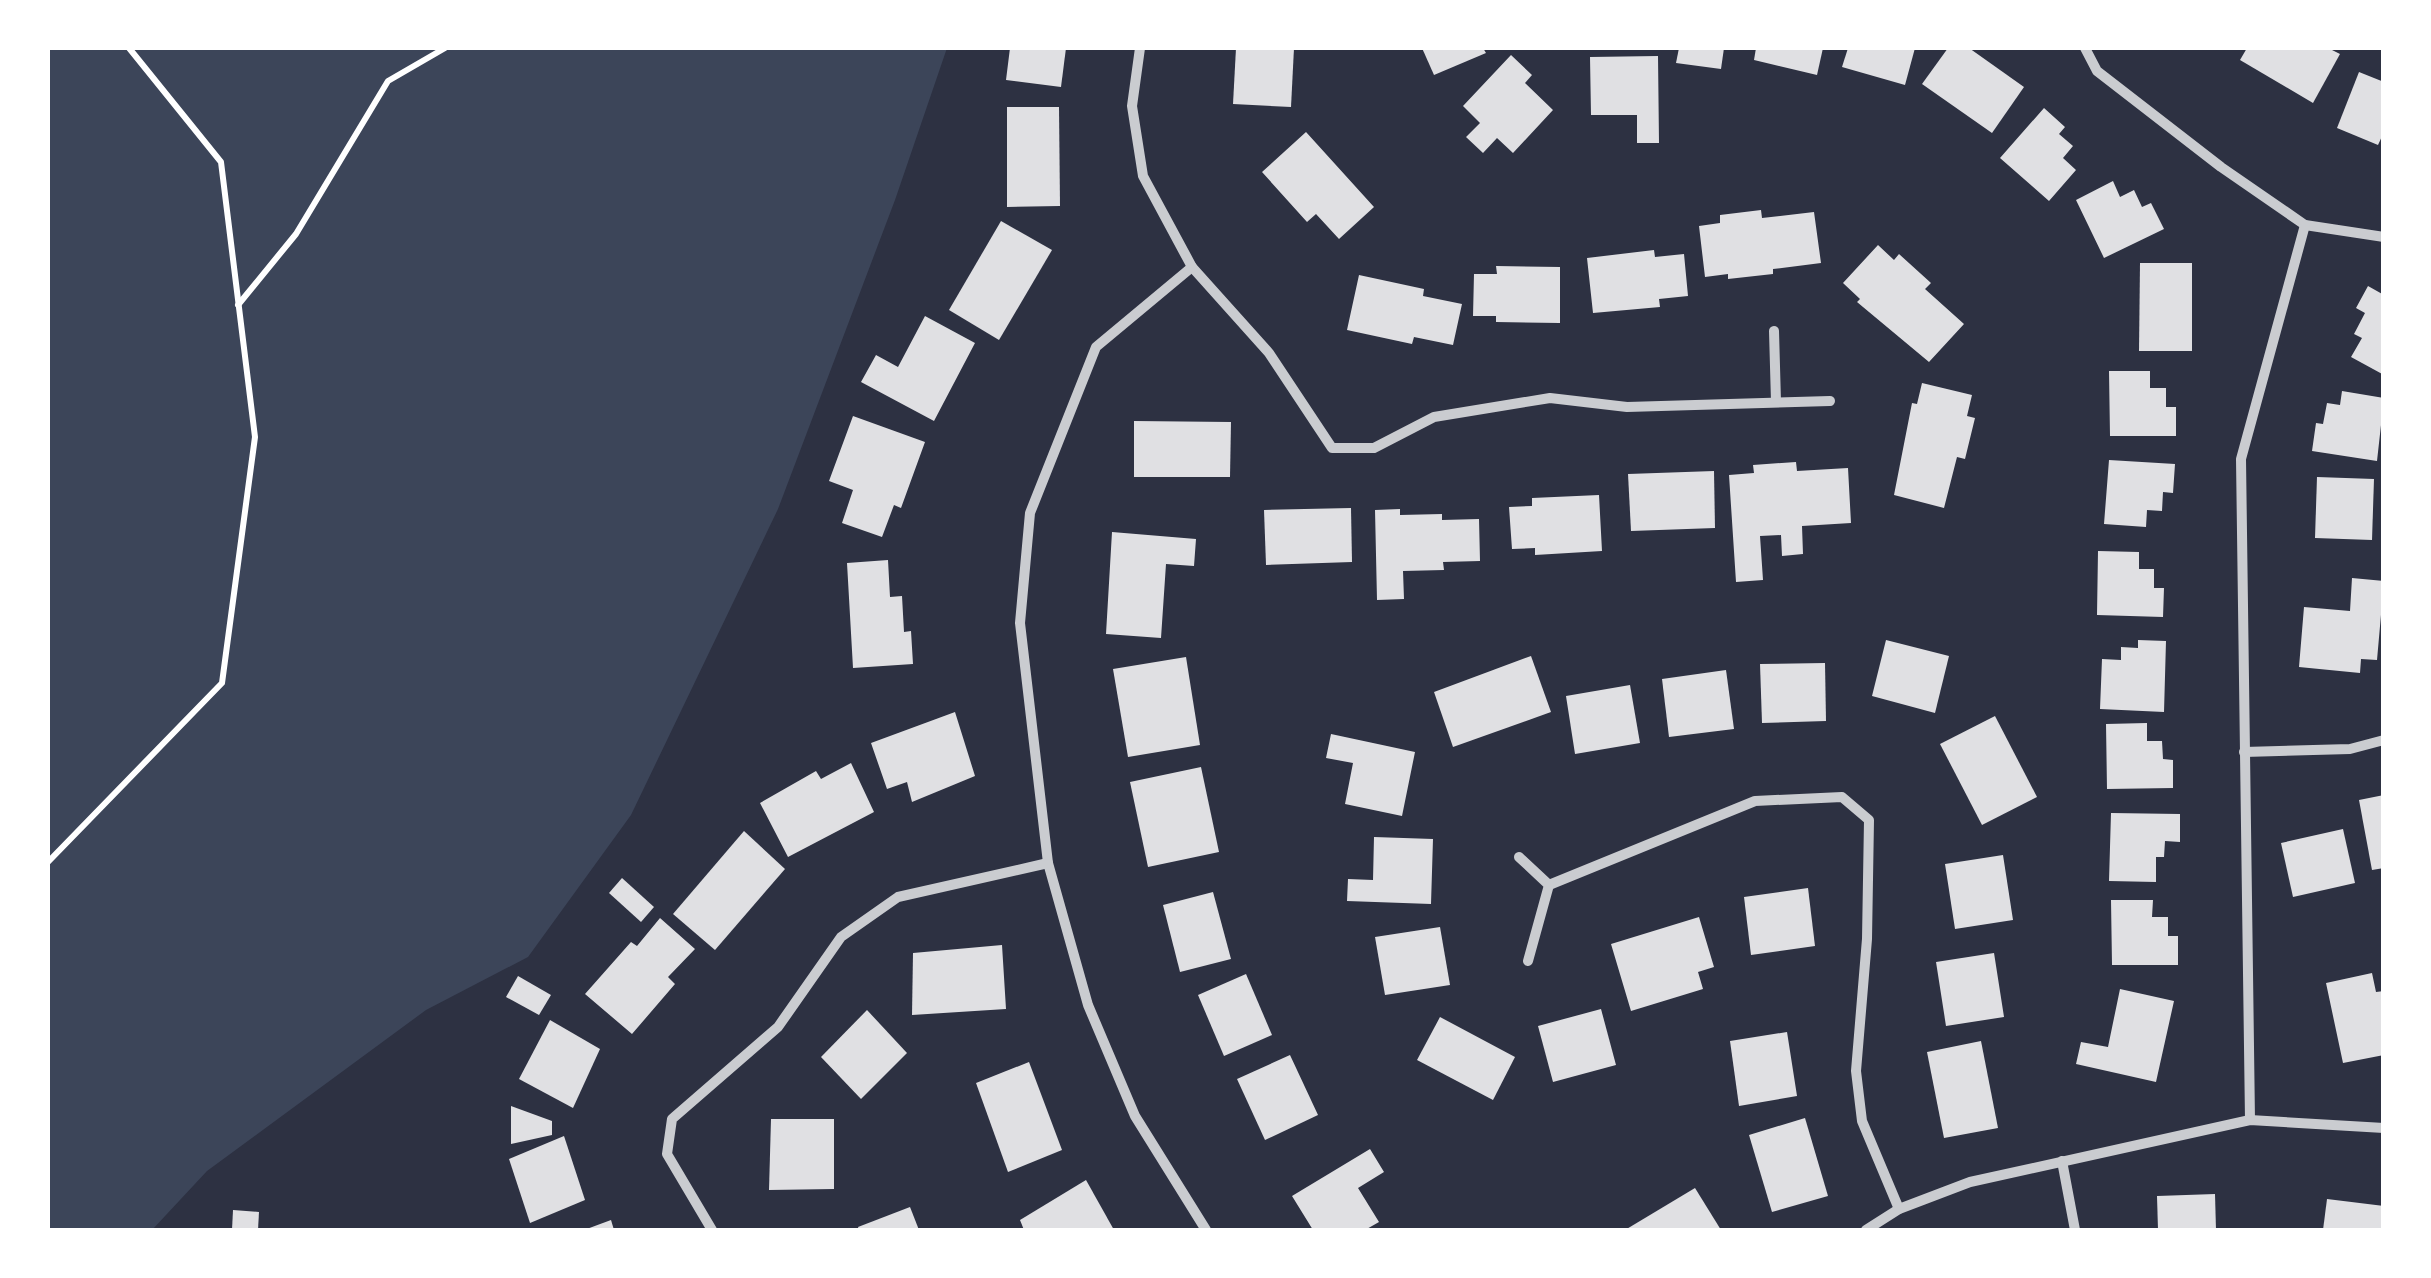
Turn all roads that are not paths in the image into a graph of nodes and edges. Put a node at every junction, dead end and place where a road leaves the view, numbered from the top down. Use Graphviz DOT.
graph roads {
  1 [pos="1140,48"];
  2 [pos="2085,48"];
  3 [pos="2305,225"];
  4 [pos="2384,237"];
  5 [pos="1192,266"];
  6 [pos="1774,330"];
  7 [pos="1830,401"];
  8 [pos="1776,402"];
  9 [pos="2384,740"];
  10 [pos="2244,752"];
  11 [pos="1519,856"];
  12 [pos="1048,862"];
  13 [pos="1549,885"];
  14 [pos="1528,961"];
  15 [pos="2250,1120"];
  16 [pos="2384,1128"];
  17 [pos="2062,1160"];
  18 [pos="1899,1209"];
  19 [pos="712,1230"];
  20 [pos="1206,1230"];
  21 [pos="1866,1230"];
  22 [pos="2075,1230"];
  1 -- 5 [label="street"];
  2 -- 3 [label="street"];
  3 -- 4 [label="street"];
  3 -- 10 [label="street"];
  5 -- 8 [label="street"];
  5 -- 12 [label="street"];
  6 -- 8 [label="street"];
  7 -- 8 [label="street"];
  9 -- 10 [label="street"];
  10 -- 15 [label="street"];
  11 -- 13 [label="street"];
  12 -- 19 [label="street"];
  12 -- 20 [label="street"];
  13 -- 14 [label="street"];
  13 -- 18 [label="street"];
  15 -- 16 [label="street"];
  15 -- 17 [label="street"];
  17 -- 18 [label="street"];
  17 -- 22 [label="street"];
  18 -- 21 [label="street"];
}
